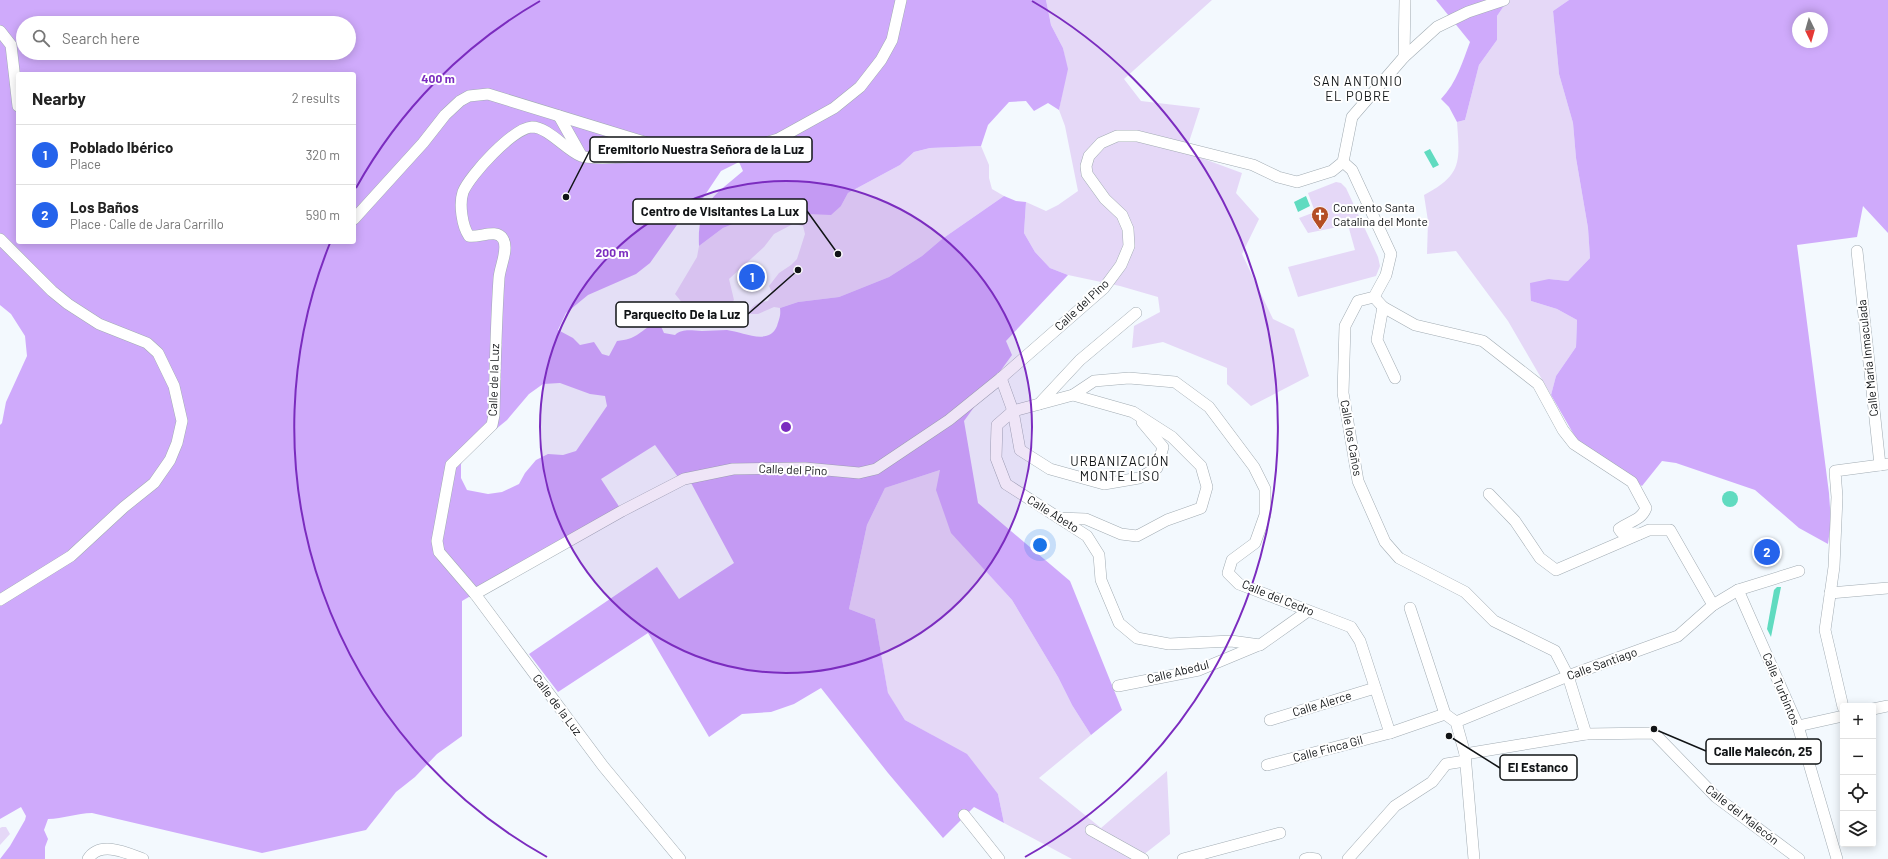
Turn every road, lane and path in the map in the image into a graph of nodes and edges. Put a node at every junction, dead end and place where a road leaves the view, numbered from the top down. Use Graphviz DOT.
graph roads {
  1 [pos="901,0"];
  2 [pos="1405,0"];
  3 [pos="1504,0"];
  4 [pos="0,31"];
  5 [pos="1404,57"];
  6 [pos="16,89"];
  7 [pos="559,116"];
  8 [pos="686,151"];
  9 [pos="582,157"];
  10 [pos="1343,162"];
  11 [pos="356,217"];
  12 [pos="0,239"];
  13 [pos="1856,251"];
  14 [pos="1374,297"];
  15 [pos="1383,307"];
  16 [pos="1136,313"];
  17 [pos="1001,378"];
  18 [pos="1395,378"];
  19 [pos="1072,395"];
  20 [pos="1038,404"];
  21 [pos="1013,411"];
  22 [pos="1133,412"];
  23 [pos="1884,464"];
  24 [pos="1489,494"];
  25 [pos="1056,518"];
  26 [pos="1639,534"];
  27 [pos="1799,571"];
  28 [pos="1888,588"];
  29 [pos="1738,590"];
  30 [pos="1830,593"];
  31 [pos="475,594"];
  32 [pos="0,600"];
  33 [pos="1713,605"];
  34 [pos="1410,608"];
  35 [pos="1308,611"];
  36 [pos="1260,645"];
  37 [pos="1568,676"];
  38 [pos="1118,686"];
  39 [pos="1374,688"];
  40 [pos="1842,703"];
  41 [pos="1888,706"];
  42 [pos="1876,709"];
  43 [pos="1445,714"];
  44 [pos="1840,717"];
  45 [pos="1270,720"];
  46 [pos="1456,722"];
  47 [pos="1798,726"];
  48 [pos="1390,733"];
  49 [pos="1586,734"];
  50 [pos="1465,758"];
  51 [pos="1267,765"];
  52 [pos="964,814"];
  53 [pos="1091,830"];
  54 [pos="1280,833"];
  55 [pos="88,859"];
  56 [pos="143,859"];
  57 [pos="680,859"];
  58 [pos="999,859"];
  59 [pos="1142,859"];
  60 [pos="1182,859"];
  61 [pos="1348,859"];
  62 [pos="1474,859"];
  63 [pos="1799,859"];
  64 [pos="1837,859"];
  1 -- 8 [label="street"];
  2 -- 5 [label="street"];
  3 -- 5 [label="street"];
  4 -- 6 [label="street"];
  5 -- 10 [label="street"];
  7 -- 8 [label="street"];
  7 -- 9 [label="street"];
  7 -- 11 [label="street"];
  8 -- 9 [label="street"];
  9 -- 31 [label="street, Calle de la Luz"];
  10 -- 14 [label="street"];
  10 -- 17 [label="street, Calle del Pino"];
  12 -- 32 [label="street"];
  13 -- 23 [label="street, Calle María Inmaculada"];
  14 -- 15 [label="street"];
  14 -- 37 [label="street, Calle los Caños"];
  15 -- 18 [label="street"];
  15 -- 26 [label="street"];
  16 -- 20 [label="street"];
  17 -- 21 [label="street"];
  17 -- 31 [label="street, Calle del Pino"];
  19 -- 20 [label="street, Calle del Cedro"];
  19 -- 22 [label="street"];
  19 -- 35 [label="street, Calle del Cedro"];
  20 -- 21 [label="street, Calle del Cedro"];
  21 -- 22 [label="street"];
  21 -- 25 [label="street, Calle Abeto"];
  22 -- 25 [label="street"];
  23 -- 30 [label="street"];
  24 -- 26 [label="street"];
  25 -- 36 [label="street, Calle Abeto"];
  26 -- 33 [label="street"];
  27 -- 29 [label="street, Calle Santiago"];
  28 -- 30 [label="street"];
  29 -- 33 [label="street, Calle Santiago"];
  29 -- 47 [label="street, Calle Turbintos"];
  30 -- 40 [label="street"];
  31 -- 57 [label="street, Calle de la Luz"];
  33 -- 37 [label="street, Calle Santiago"];
  34 -- 43 [label="street"];
  35 -- 36 [label="street"];
  35 -- 39 [label="street, Calle del Cedro"];
  36 -- 38 [label="street, Calle Abedul"];
  37 -- 46 [label="street, Calle Santiago"];
  37 -- 49 [label="street, Calle los Caños"];
  39 -- 45 [label="street, Calle Alerce"];
  39 -- 48 [label="street, Calle del Cedro"];
  41 -- 42 [label="street"];
  43 -- 46 [label="street"];
  43 -- 48 [label="street"];
  44 -- 47 [label="street"];
  46 -- 50 [label="street"];
  47 -- 64 [label="street, Calle Turbintos"];
  48 -- 51 [label="street, Calle Finca Gil"];
  49 -- 50 [label="street, Calle del Malecón"];
  49 -- 63 [label="street, Calle del Malecón"];
  50 -- 61 [label="street, Calle del Malecón"];
  50 -- 62 [label="street"];
  52 -- 58 [label="street"];
  53 -- 59 [label="street"];
  54 -- 60 [label="street"];
  55 -- 56 [label="street"];
}
